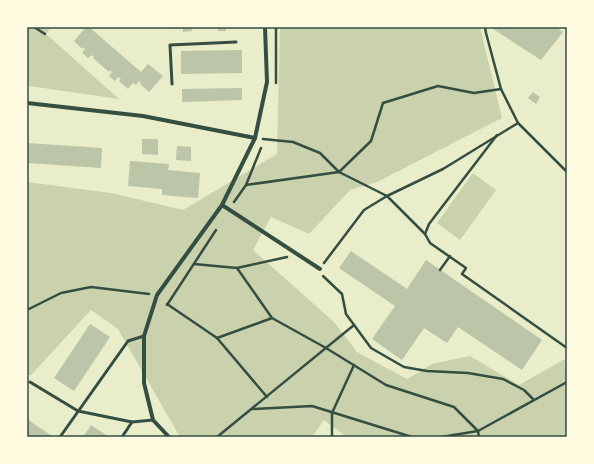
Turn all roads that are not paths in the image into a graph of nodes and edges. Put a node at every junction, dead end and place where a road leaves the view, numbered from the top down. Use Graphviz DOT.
graph roads {
  1 [pos="265,27"];
  2 [pos="236,42"];
  3 [pos="172,84"];
  4 [pos="27,103"];
  5 [pos="255,138"];
  6 [pos="222,205"];
  7 [pos="320,269"];
  8 [pos="144,336"];
  9 [pos="30,382"];
  10 [pos="78,411"];
  11 [pos="153,420"];
  12 [pos="132,422"];
  13 [pos="60,437"];
  14 [pos="122,437"];
  15 [pos="169,437"];
  1 -- 5 [label="street"];
  2 -- 3 [label="lane"];
  4 -- 5 [label="street"];
  5 -- 6 [label="street"];
  6 -- 7 [label="street"];
  6 -- 8 [label="street"];
  8 -- 10 [label="lane"];
  8 -- 11 [label="street"];
  9 -- 10 [label="lane"];
  10 -- 12 [label="lane"];
  10 -- 13 [label="lane"];
  11 -- 12 [label="lane"];
  11 -- 15 [label="street"];
  12 -- 14 [label="lane"];
}
